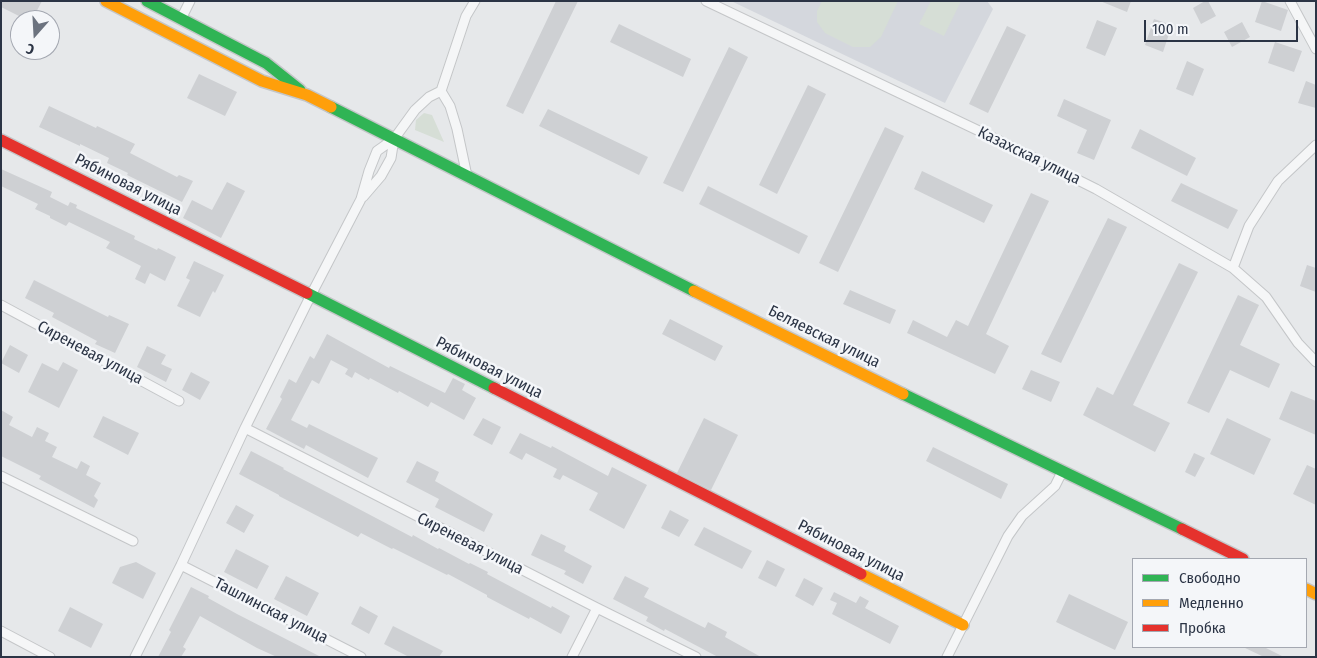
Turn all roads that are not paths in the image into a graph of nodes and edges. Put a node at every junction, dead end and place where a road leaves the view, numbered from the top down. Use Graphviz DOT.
graph roads {
  1 [pos="106,1"];
  2 [pos="146,1"];
  3 [pos="190,1"];
  4 [pos="475,1"];
  5 [pos="706,1"];
  6 [pos="1290,1"];
  7 [pos="181,19"];
  8 [pos="1316,49"];
  9 [pos="441,91"];
  10 [pos="307,95"];
  11 [pos="394,139"];
  12 [pos="1,140"];
  13 [pos="1316,145"];
  14 [pos="468,176"];
  15 [pos="361,199"];
  16 [pos="1233,268"];
  17 [pos="311,295"];
  18 [pos="1,305"];
  19 [pos="1316,362"];
  20 [pos="179,401"];
  21 [pos="245,428"];
  22 [pos="1062,472"];
  23 [pos="1,476"];
  24 [pos="133,541"];
  25 [pos="1241,558"];
  26 [pos="181,565"];
  27 [pos="597,608"];
  28 [pos="963,625"];
  29 [pos="1,631"];
  30 [pos="50,657"];
  31 [pos="135,657"];
  32 [pos="361,657"];
  33 [pos="572,657"];
  34 [pos="696,657"];
  35 [pos="947,657"];
  1 -- 10 [label="main road"];
  2 -- 7 [label="main road"];
  3 -- 7 [label="street"];
  4 -- 9 [label="street"];
  5 -- 16 [label="street, Казахская улица"];
  6 -- 8 [label="street"];
  7 -- 10 [label="main road"];
  9 -- 11 [label="street"];
  9 -- 14 [label="street"];
  10 -- 11 [label="main road, Беляевская улица"];
  11 -- 14 [label="main road, Беляевская улица"];
  11 -- 15 [label="street"];
  11 -- 15 [label="street"];
  12 -- 17 [label="main road, Рябиновая улица"];
  13 -- 16 [label="street"];
  14 -- 22 [label="main road, Беляевская улица"];
  15 -- 17 [label="street"];
  16 -- 19 [label="street, Казахская улица"];
  17 -- 21 [label="street"];
  17 -- 28 [label="main road, Рябиновая улица"];
  18 -- 20 [label="street, Сиреневая улица"];
  21 -- 26 [label="street"];
  21 -- 27 [label="street, Сиреневая улица"];
  22 -- 25 [label="main road, Беляевская улица"];
  22 -- 28 [label="street"];
  23 -- 24 [label="street"];
  26 -- 31 [label="street"];
  26 -- 32 [label="street, Ташлинская улица"];
  27 -- 33 [label="street"];
  27 -- 34 [label="street, Сиреневая улица"];
  28 -- 35 [label="street"];
  29 -- 30 [label="street"];
}
